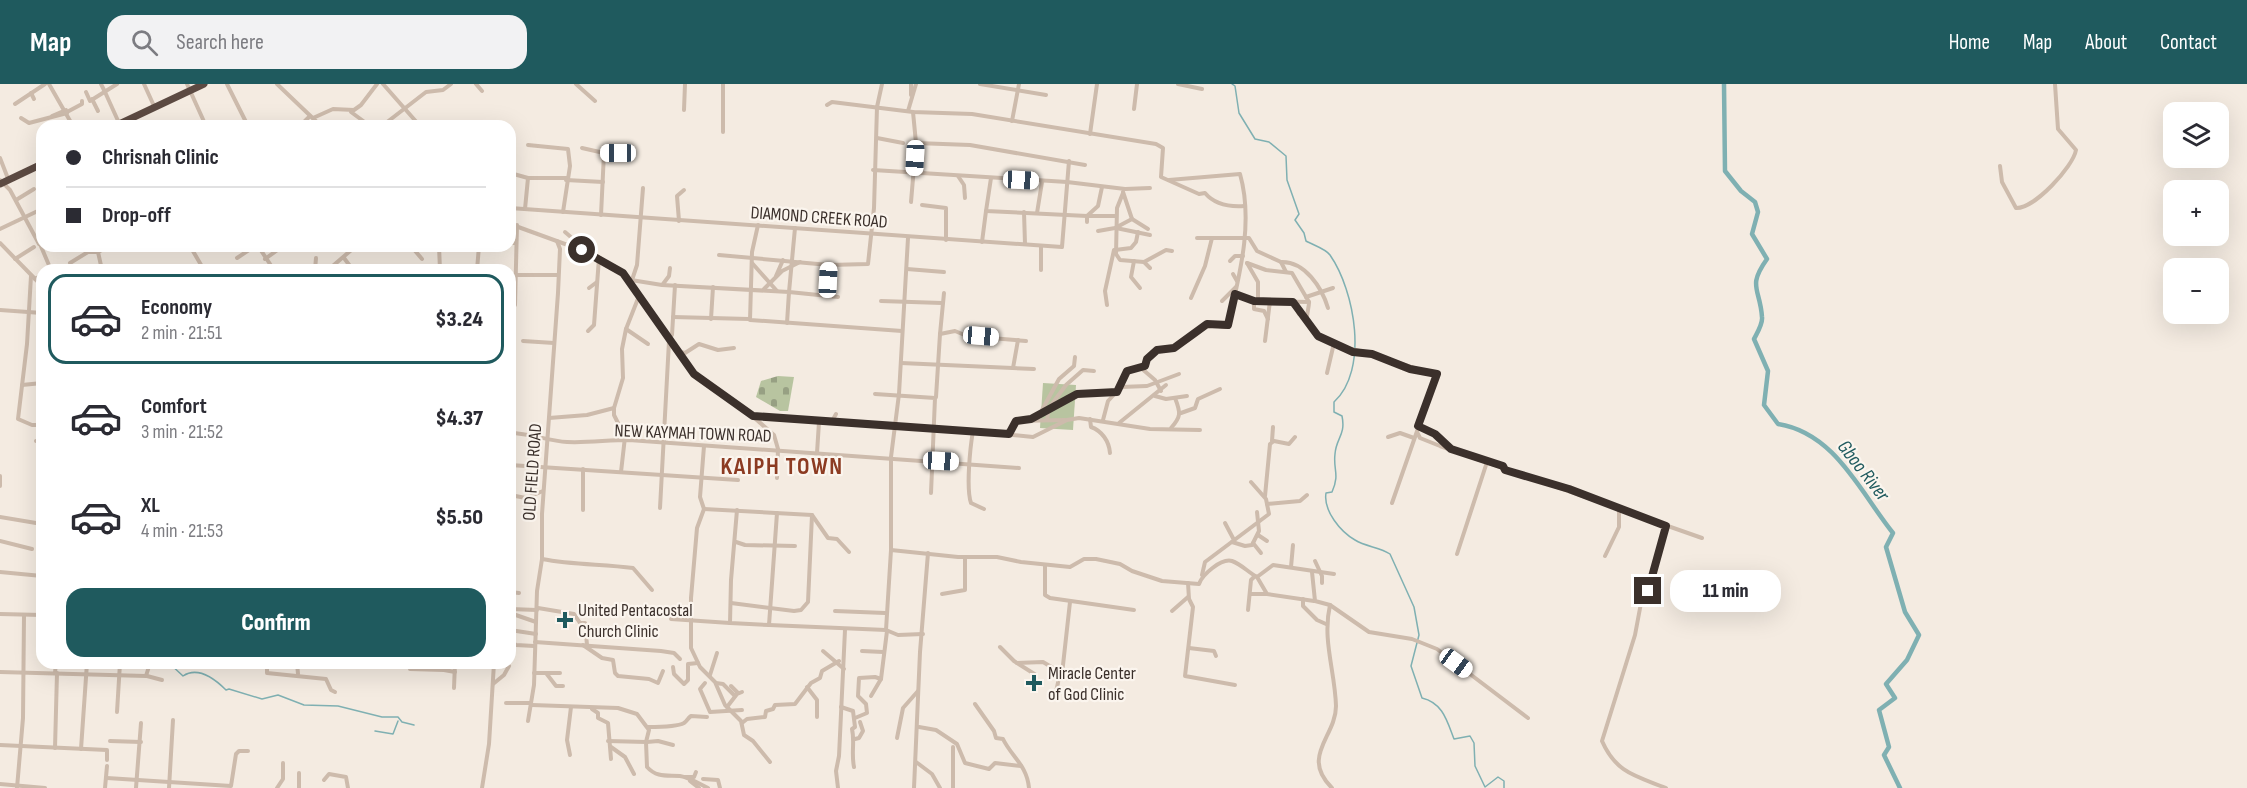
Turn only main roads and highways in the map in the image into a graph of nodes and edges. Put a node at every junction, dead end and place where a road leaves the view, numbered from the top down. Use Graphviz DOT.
graph roads {
  1 [pos="204,84"];
  2 [pos="212,84"];
  3 [pos="190,89"];
  4 [pos="128,120"];
  5 [pos="129,120"];
  6 [pos="36,166"];
  7 [pos="2,180"];
  1 -- 3 [label="highway"];
  2 -- 3 [label="highway"];
  3 -- 4 [label="highway"];
  3 -- 5 [label="highway"];
  6 -- 7 [label="highway"];
}
